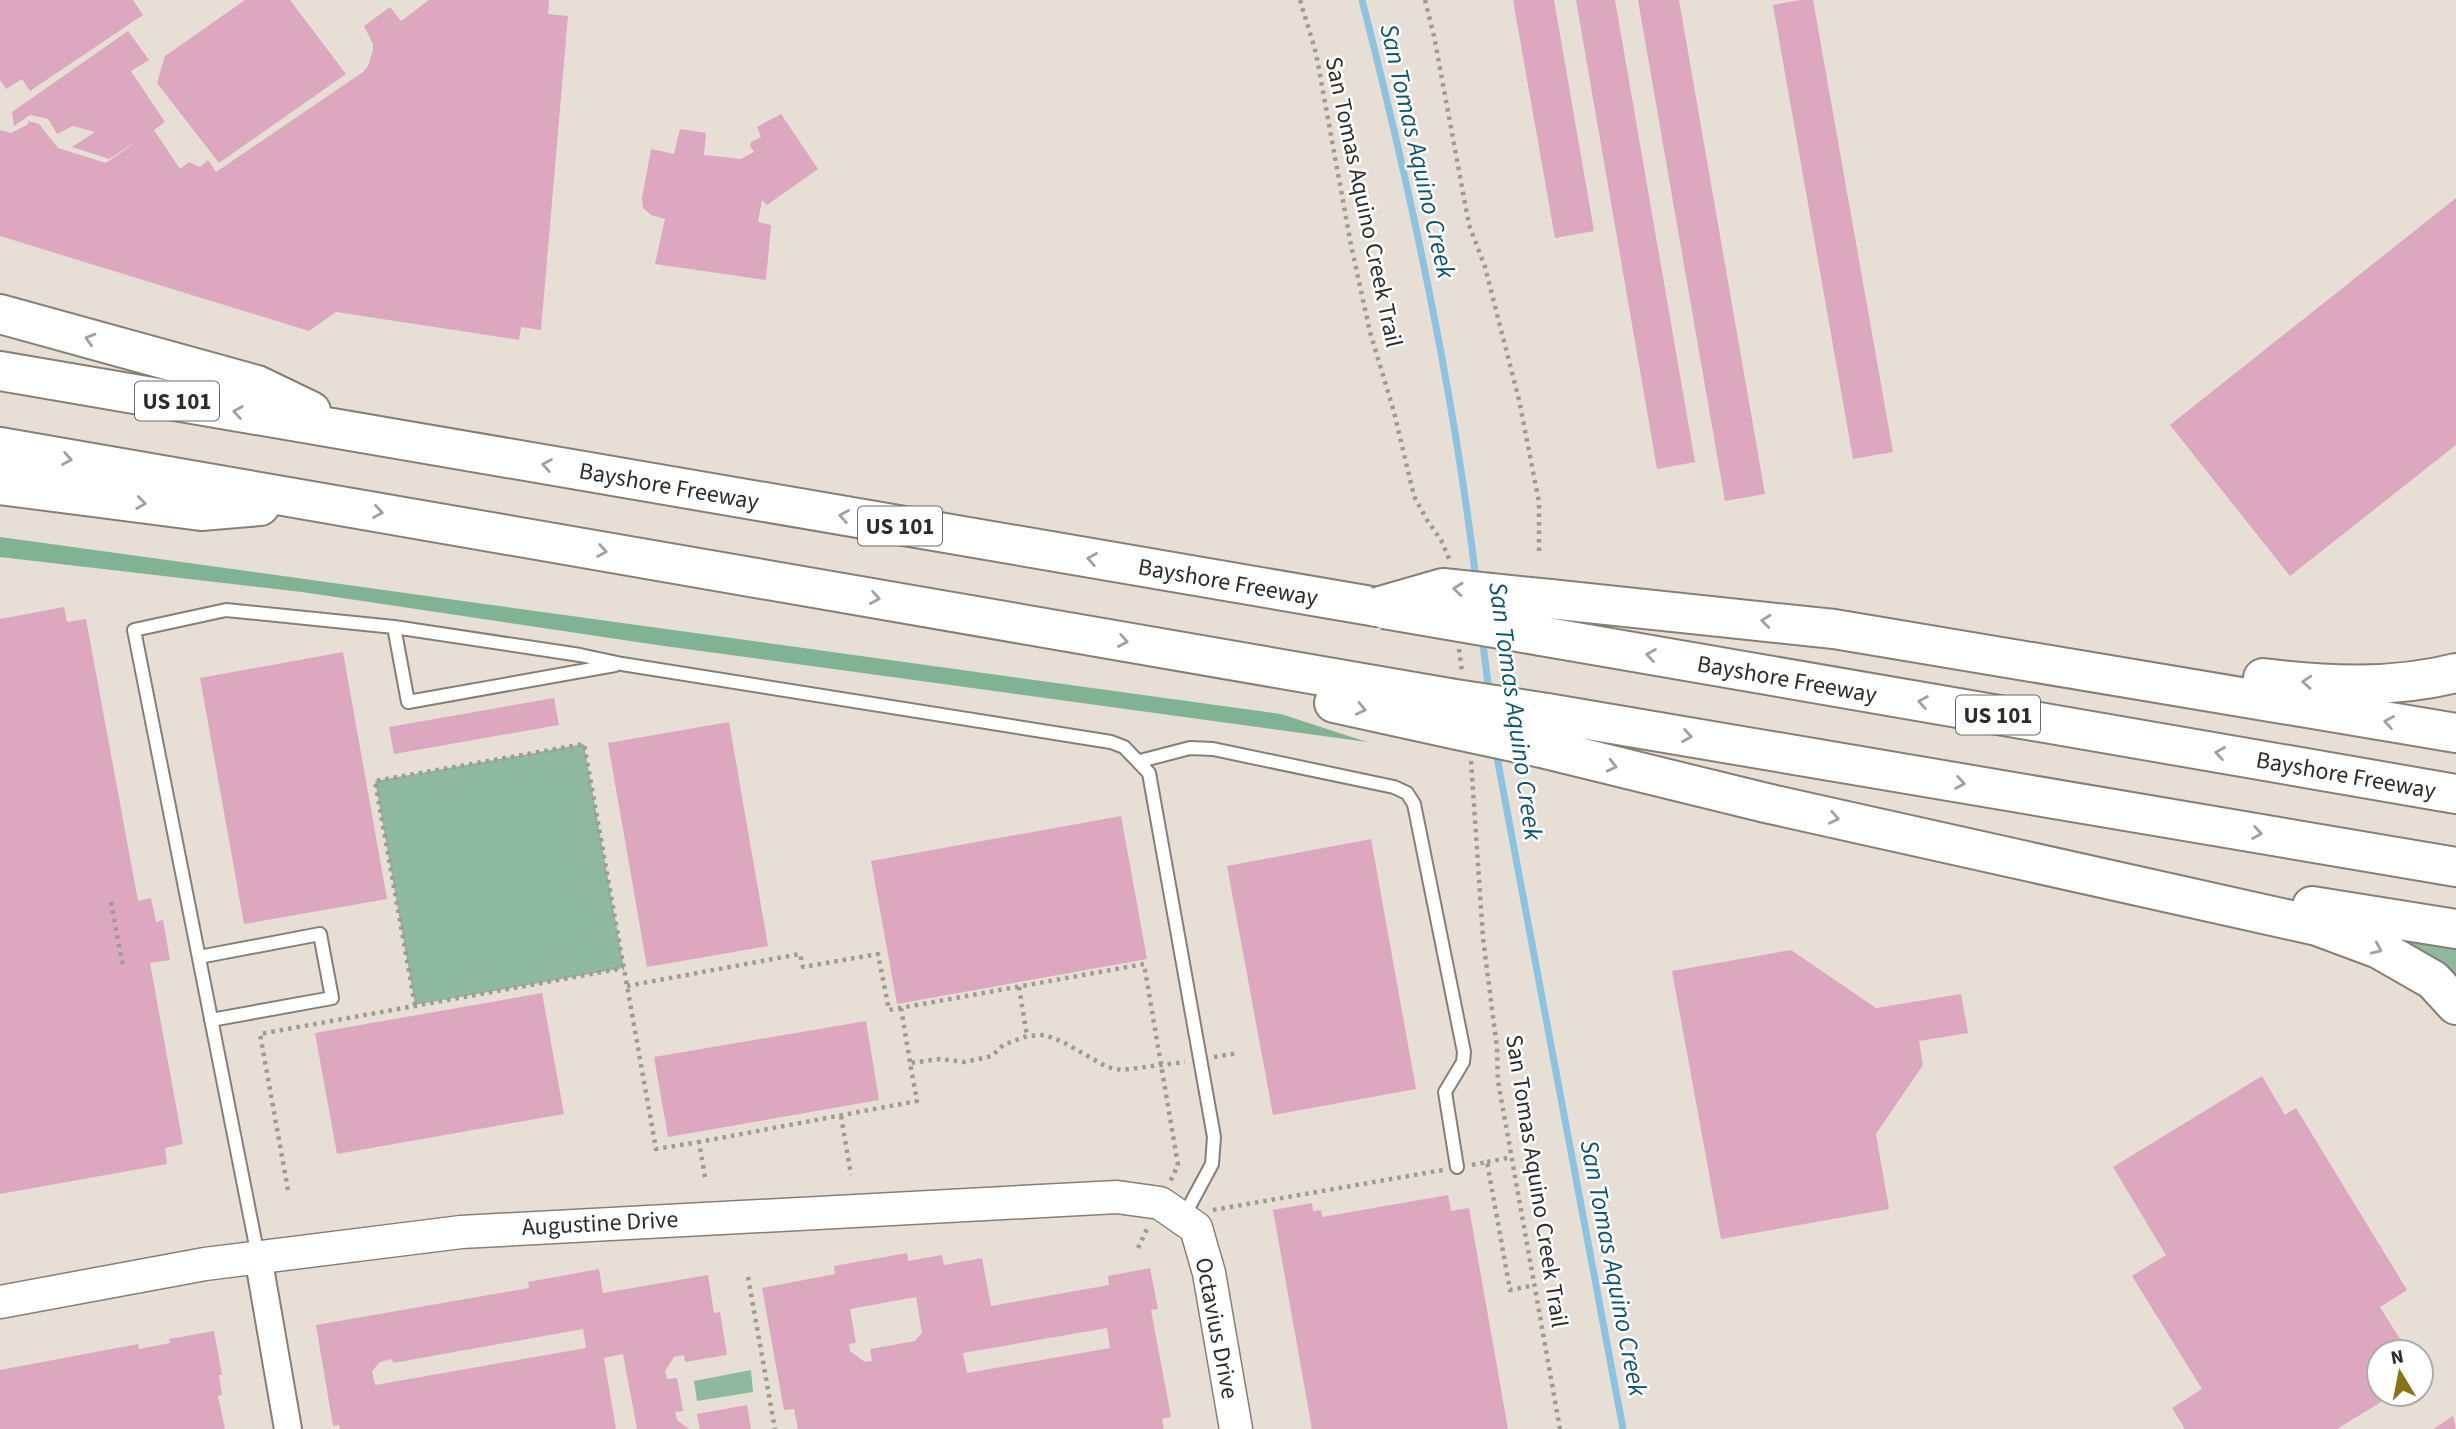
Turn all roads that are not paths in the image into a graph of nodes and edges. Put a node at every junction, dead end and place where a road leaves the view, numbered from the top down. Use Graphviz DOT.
graph roads {
  1 [pos="0,314"];
  2 [pos="0,371"];
  3 [pos="354,431"];
  4 [pos="0,447"];
  5 [pos="0,485"];
  6 [pos="311,501"];
  7 [pos="1377,607"];
  8 [pos="394,627"];
  9 [pos="1833,628"];
  10 [pos="622,664"];
  11 [pos="2456,673"];
  12 [pos="1547,731"];
  13 [pos="2456,733"];
  14 [pos="1140,761"];
  15 [pos="2456,794"];
  16 [pos="2027,860"];
  17 [pos="2456,867"];
  18 [pos="2456,929"];
  19 [pos="198,957"];
  20 [pos="2456,1005"];
  21 [pos="211,1020"];
  22 [pos="1457,1167"];
  23 [pos="1180,1216"];
  24 [pos="258,1256"];
  25 [pos="0,1302"];
  26 [pos="288,1429"];
  27 [pos="1236,1429"];
  3 -- 1 [label="highway, one-way"];
  3 -- 2 [label="highway, Bayshore Freeway / US 101, one-way"];
  7 -- 3 [label="highway, Bayshore Freeway / US 101, one-way"];
  4 -- 6 [label="highway, one-way"];
  5 -- 6 [label="highway, one-way"];
  6 -- 12 [label="highway, one-way, bridge"];
  9 -- 7 [label="highway, one-way, bridge"];
  15 -- 7 [label="highway, Bayshore Freeway / US 101, one-way, bridge"];
  8 -- 10 [label="lane"];
  8 -- 10 [label="lane"];
  8 -- 19 [label="lane"];
  11 -- 9 [label="highway, one-way"];
  13 -- 9 [label="highway, one-way"];
  10 -- 14 [label="lane"];
  12 -- 16 [label="highway, one-way"];
  12 -- 17 [label="highway, one-way"];
  14 -- 22 [label="lane"];
  14 -- 23 [label="lane"];
  16 -- 18 [label="highway"];
  16 -- 20 [label="highway, one-way"];
  19 -- 21 [label="lane"];
  19 -- 21 [label="lane"];
  21 -- 24 [label="lane"];
  23 -- 24 [label="street, Augustine Drive"];
  23 -- 27 [label="street, Octavius Drive"];
  24 -- 25 [label="street, Augustine Drive"];
  24 -- 26 [label="street"];
}
